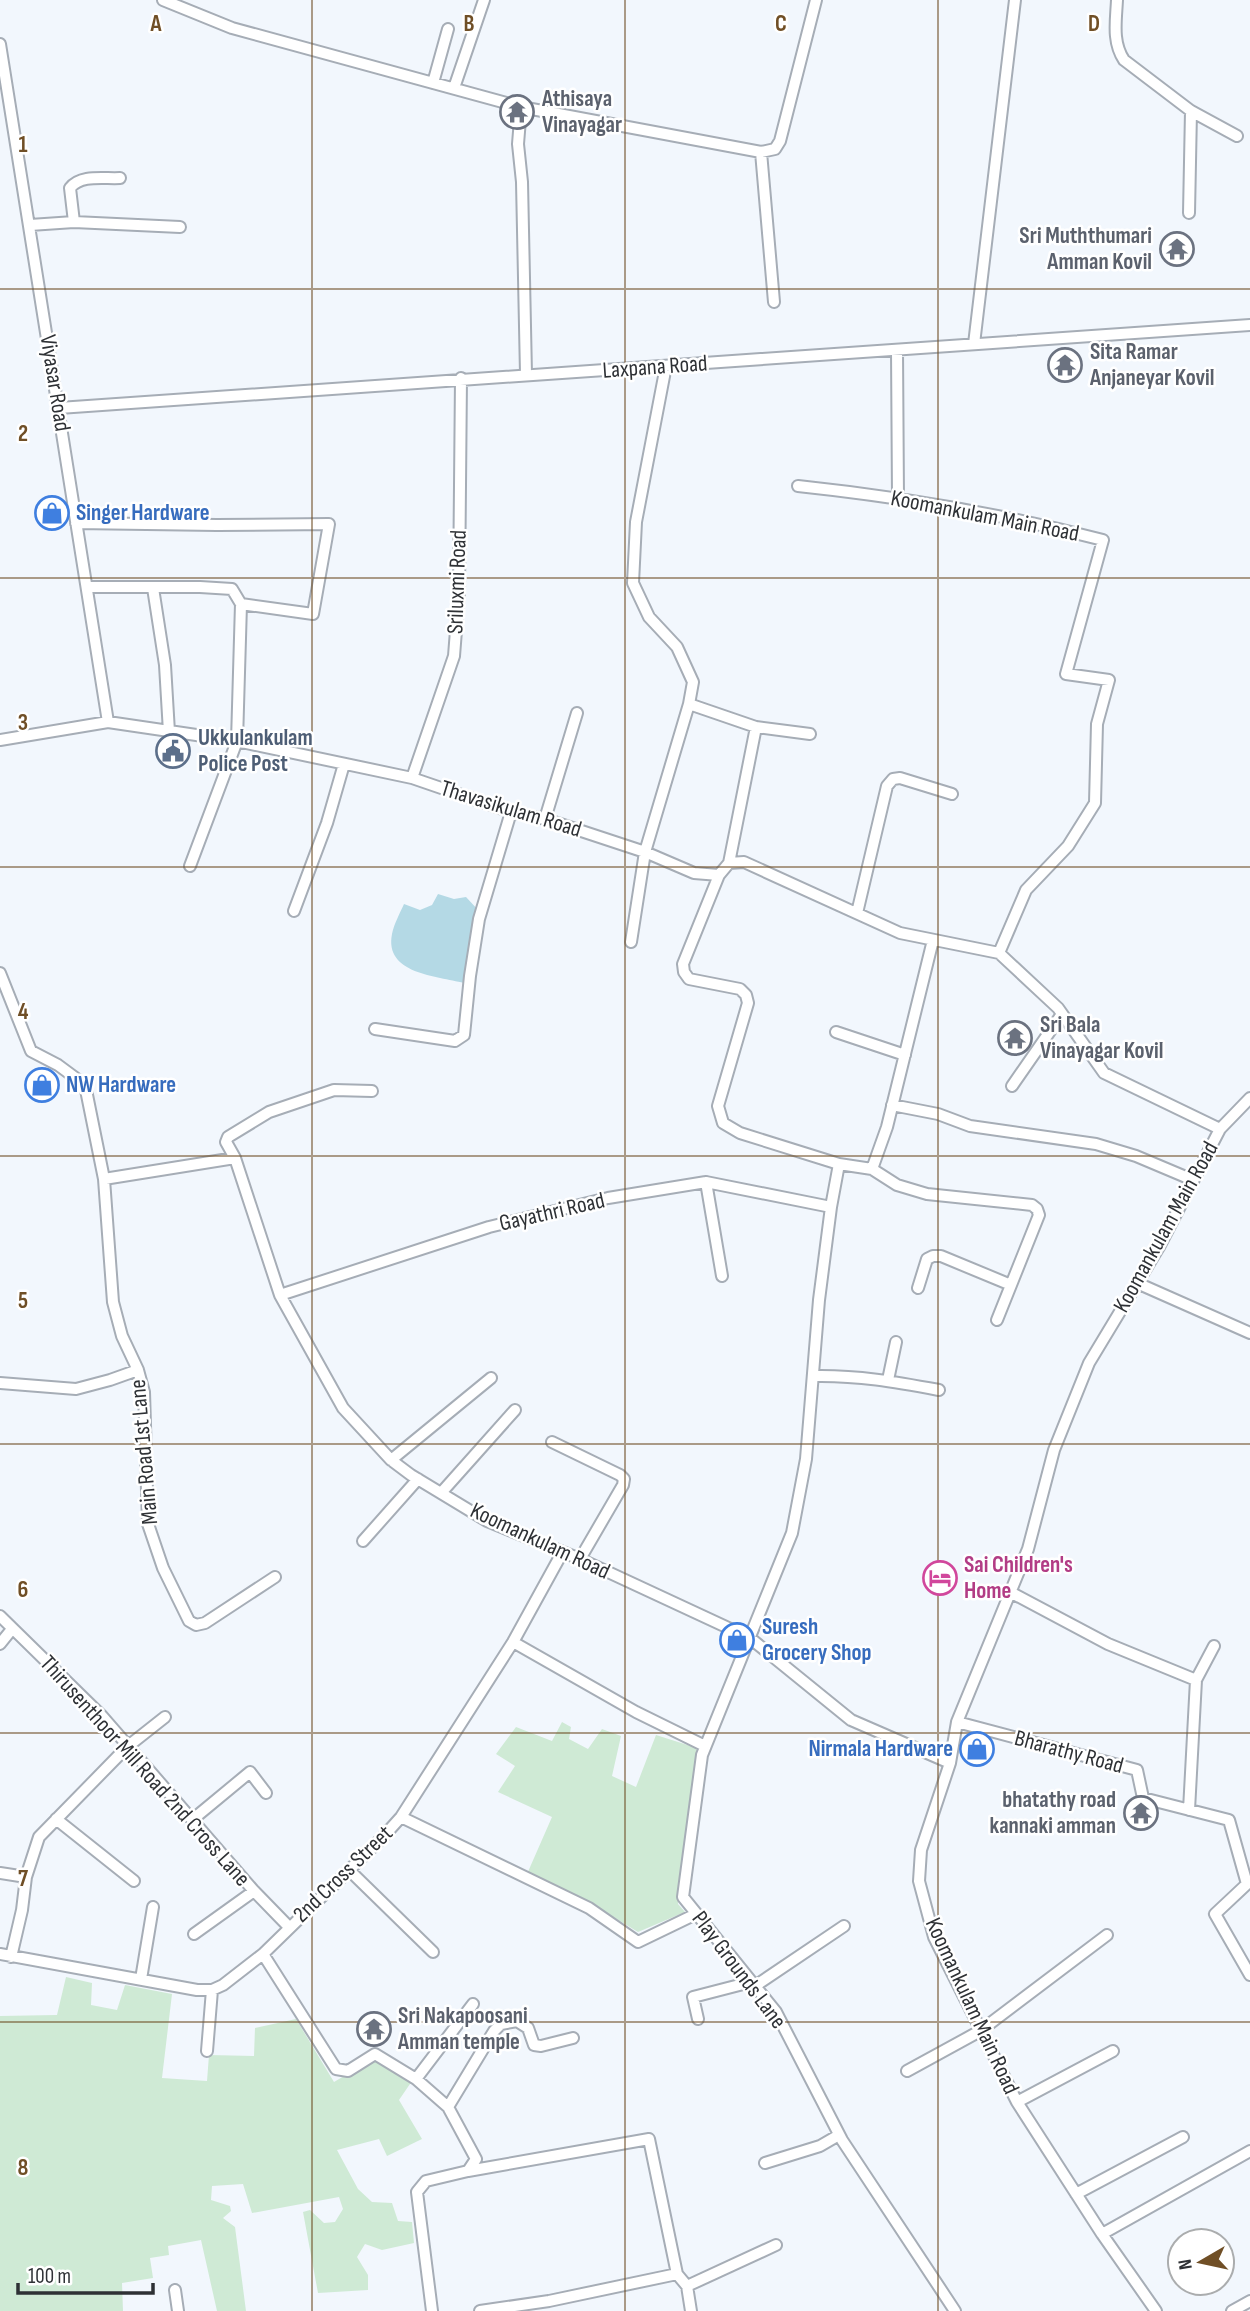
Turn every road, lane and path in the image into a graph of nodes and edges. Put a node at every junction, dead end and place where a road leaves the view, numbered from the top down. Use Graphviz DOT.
graph roads {
  1 [pos="163,0"];
  2 [pos="484,0"];
  3 [pos="816,0"];
  4 [pos="1014,0"];
  5 [pos="1117,0"];
  6 [pos="448,29"];
  7 [pos="0,44"];
  8 [pos="433,83"];
  9 [pos="454,88"];
  10 [pos="521,107"];
  11 [pos="1191,111"];
  12 [pos="1237,136"];
  13 [pos="761,152"];
  14 [pos="120,178"];
  15 [pos="1189,213"];
  16 [pos="74,222"];
  17 [pos="30,225"];
  18 [pos="180,228"];
  19 [pos="774,302"];
  20 [pos="1250,325"];
  21 [pos="974,344"];
  22 [pos="897,350"];
  23 [pos="666,366"];
  24 [pos="526,374"];
  25 [pos="461,378"];
  26 [pos="59,408"];
  27 [pos="798,486"];
  28 [pos="898,498"];
  29 [pos="76,523"];
  30 [pos="87,587"];
  31 [pos="153,587"];
  32 [pos="241,604"];
  33 [pos="689,704"];
  34 [pos="577,713"];
  35 [pos="108,722"];
  36 [pos="756,727"];
  37 [pos="169,732"];
  38 [pos="810,734"];
  39 [pos="0,740"];
  40 [pos="237,741"];
  41 [pos="344,764"];
  42 [pos="412,778"];
  43 [pos="952,794"];
  44 [pos="511,812"];
  45 [pos="545,819"];
  46 [pos="645,852"];
  47 [pos="729,863"];
  48 [pos="190,866"];
  49 [pos="719,875"];
  50 [pos="294,911"];
  51 [pos="857,913"];
  52 [pos="933,940"];
  53 [pos="631,942"];
  54 [pos="999,953"];
  55 [pos="0,973"];
  56 [pos="1062,1014"];
  57 [pos="375,1029"];
  58 [pos="836,1032"];
  59 [pos="905,1055"];
  60 [pos="1012,1086"];
  61 [pos="372,1091"];
  62 [pos="1250,1098"];
  63 [pos="892,1104"];
  64 [pos="1220,1129"];
  65 [pos="235,1158"];
  66 [pos="839,1164"];
  67 [pos="872,1169"];
  68 [pos="104,1179"];
  69 [pos="1194,1180"];
  70 [pos="706,1182"];
  71 [pos="831,1207"];
  72 [pos="722,1276"];
  73 [pos="1138,1283"];
  74 [pos="1011,1285"];
  75 [pos="918,1287"];
  76 [pos="281,1295"];
  77 [pos="997,1320"];
  78 [pos="1250,1333"];
  79 [pos="896,1342"];
  80 [pos="138,1370"];
  81 [pos="813,1376"];
  82 [pos="491,1378"];
  83 [pos="888,1380"];
  84 [pos="0,1383"];
  85 [pos="939,1390"];
  86 [pos="515,1410"];
  87 [pos="552,1442"];
  88 [pos="391,1460"];
  89 [pos="418,1479"];
  90 [pos="441,1493"];
  91 [pos="363,1541"];
  92 [pos="562,1553"];
  93 [pos="580,1559"];
  94 [pos="275,1577"];
  95 [pos="1010,1592"];
  96 [pos="0,1616"];
  97 [pos="12,1629"];
  98 [pos="750,1637"];
  99 [pos="513,1642"];
  100 [pos="0,1644"];
  101 [pos="1214,1646"];
  102 [pos="1196,1680"];
  103 [pos="165,1717"];
  104 [pos="957,1722"];
  105 [pos="705,1746"];
  106 [pos="127,1747"];
  107 [pos="950,1763"];
  108 [pos="266,1793"];
  109 [pos="1189,1810"];
  110 [pos="401,1818"];
  111 [pos="56,1819"];
  112 [pos="192,1820"];
  113 [pos="349,1870"];
  114 [pos="0,1873"];
  115 [pos="26,1877"];
  116 [pos="134,1881"];
  117 [pos="254,1891"];
  118 [pos="153,1907"];
  119 [pos="696,1914"];
  120 [pos="844,1926"];
  121 [pos="289,1927"];
  122 [pos="194,1934"];
  123 [pos="1107,1934"];
  124 [pos="433,1952"];
  125 [pos="263,1954"];
  126 [pos="6,1955"];
  127 [pos="1250,1975"];
  128 [pos="141,1979"];
  129 [pos="753,1984"];
  130 [pos="212,1990"];
  131 [pos="473,2004"];
  132 [pos="698,2019"];
  133 [pos="980,2031"];
  134 [pos="573,2038"];
  135 [pos="207,2050"];
  136 [pos="1113,2051"];
  137 [pos="907,2071"];
  138 [pos="416,2079"];
  139 [pos="1017,2102"];
  140 [pos="448,2107"];
  141 [pos="839,2135"];
  142 [pos="1184,2137"];
  143 [pos="1250,2151"];
  144 [pos="765,2163"];
  145 [pos="468,2171"];
  146 [pos="1076,2194"];
  147 [pos="1102,2234"];
  148 [pos="776,2245"];
  149 [pos="677,2274"];
  150 [pos="687,2286"];
  151 [pos="175,2290"];
  152 [pos="1250,2301"];
  153 [pos="549,2306"];
  154 [pos="178,2311"];
  155 [pos="432,2311"];
  156 [pos="480,2311"];
  157 [pos="691,2311"];
  158 [pos="955,2311"];
  159 [pos="1156,2311"];
  160 [pos="1232,2311"];
  1 -- 8 [label="street"];
  2 -- 9 [label="street"];
  3 -- 13 [label="street"];
  4 -- 21 [label="street"];
  5 -- 11 [label="street"];
  6 -- 8 [label="street"];
  7 -- 17 [label="street, Viyasar Road"];
  8 -- 9 [label="street"];
  9 -- 10 [label="street"];
  10 -- 13 [label="street"];
  10 -- 24 [label="street"];
  11 -- 12 [label="street"];
  11 -- 15 [label="street"];
  13 -- 19 [label="street"];
  14 -- 16 [label="street"];
  16 -- 17 [label="street"];
  16 -- 18 [label="street"];
  17 -- 26 [label="street, Viyasar Road"];
  20 -- 21 [label="street, Laxpana Road"];
  21 -- 22 [label="street, Laxpana Road"];
  22 -- 23 [label="street, Laxpana Road"];
  22 -- 28 [label="street"];
  23 -- 24 [label="street, Laxpana Road"];
  23 -- 33 [label="street"];
  24 -- 25 [label="street, Laxpana Road"];
  25 -- 26 [label="street, Laxpana Road"];
  25 -- 42 [label="street, Sriluxmi Road"];
  26 -- 29 [label="street, Viyasar Road"];
  27 -- 28 [label="street, Koomankulam Main Road"];
  28 -- 54 [label="street, Koomankulam Main Road"];
  29 -- 30 [label="street, Viyasar Road"];
  29 -- 32 [label="street"];
  30 -- 31 [label="street"];
  30 -- 35 [label="street, Viyasar Road"];
  31 -- 32 [label="street"];
  31 -- 37 [label="street"];
  32 -- 40 [label="street"];
  33 -- 36 [label="street"];
  33 -- 46 [label="street"];
  34 -- 45 [label="street"];
  35 -- 37 [label="street, Thavasikulam Road"];
  35 -- 39 [label="street, Thavasikulam Road"];
  36 -- 38 [label="street"];
  36 -- 47 [label="street"];
  37 -- 40 [label="street, Thavasikulam Road"];
  40 -- 41 [label="street, Thavasikulam Road"];
  40 -- 48 [label="street"];
  41 -- 42 [label="street, Thavasikulam Road"];
  41 -- 50 [label="street"];
  42 -- 44 [label="street, Thavasikulam Road"];
  43 -- 51 [label="street"];
  44 -- 45 [label="street, Thavasikulam Road"];
  44 -- 57 [label="street"];
  45 -- 46 [label="street, Thavasikulam Road"];
  46 -- 49 [label="street, Thavasikulam Road"];
  46 -- 53 [label="street"];
  47 -- 49 [label="street"];
  47 -- 51 [label="street"];
  49 -- 66 [label="street"];
  51 -- 52 [label="street"];
  52 -- 54 [label="street"];
  52 -- 59 [label="street"];
  54 -- 56 [label="street, Koomankulam Main Road"];
  55 -- 68 [label="street"];
  56 -- 60 [label="street"];
  56 -- 64 [label="street, Koomankulam Main Road"];
  58 -- 59 [label="street"];
  59 -- 63 [label="street"];
  61 -- 65 [label="street"];
  62 -- 64 [label="street"];
  63 -- 67 [label="street"];
  63 -- 69 [label="street"];
  64 -- 69 [label="street, Koomankulam Main Road"];
  65 -- 68 [label="street"];
  65 -- 76 [label="street, Koomankulam Road"];
  66 -- 67 [label="street"];
  66 -- 71 [label="street, Play Grounds Lane"];
  67 -- 74 [label="street"];
  68 -- 80 [label="street, Main Road 1st Lane"];
  69 -- 73 [label="street, Koomankulam Main Road"];
  70 -- 71 [label="street, Gayathri Road"];
  70 -- 72 [label="street"];
  70 -- 76 [label="street, Gayathri Road"];
  71 -- 81 [label="street, Play Grounds Lane"];
  73 -- 78 [label="street"];
  73 -- 95 [label="street, Koomankulam Main Road"];
  74 -- 75 [label="street"];
  74 -- 77 [label="street"];
  76 -- 88 [label="street, Koomankulam Road"];
  79 -- 83 [label="street"];
  80 -- 84 [label="street"];
  80 -- 94 [label="street, Main Road 1st Lane"];
  81 -- 83 [label="street"];
  81 -- 98 [label="street, Play Grounds Lane"];
  82 -- 88 [label="street"];
  83 -- 85 [label="street"];
  86 -- 90 [label="street"];
  87 -- 93 [label="street"];
  88 -- 89 [label="street, Koomankulam Road"];
  89 -- 90 [label="street, Koomankulam Road"];
  89 -- 91 [label="street"];
  90 -- 92 [label="street, Koomankulam Road"];
  92 -- 93 [label="street, Koomankulam Road"];
  92 -- 99 [label="street, 2nd Cross Street"];
  93 -- 98 [label="street, Koomankulam Road"];
  95 -- 102 [label="street"];
  95 -- 104 [label="street, Koomankulam Main Road"];
  96 -- 97 [label="street, Thirusenthoor Mill Road 2nd Cross Lane"];
  97 -- 100 [label="street"];
  97 -- 106 [label="street, Thirusenthoor Mill Road 2nd Cross Lane"];
  98 -- 105 [label="street, Play Grounds Lane"];
  98 -- 107 [label="street, Koomankulam Road"];
  99 -- 105 [label="street"];
  99 -- 110 [label="street, 2nd Cross Street"];
  101 -- 102 [label="street"];
  102 -- 109 [label="street"];
  103 -- 106 [label="street"];
  104 -- 107 [label="street, Koomankulam Main Road"];
  104 -- 109 [label="street, Bharathy Road"];
  105 -- 119 [label="street, Play Grounds Lane"];
  106 -- 111 [label="street"];
  106 -- 112 [label="street, Thirusenthoor Mill Road 2nd Cross Lane"];
  107 -- 133 [label="street, Koomankulam Main Road"];
  108 -- 112 [label="street"];
  109 -- 127 [label="street, Bharathy Road"];
  110 -- 113 [label="street, 2nd Cross Street"];
  110 -- 119 [label="street"];
  111 -- 115 [label="street"];
  111 -- 116 [label="street"];
  112 -- 117 [label="street, Thirusenthoor Mill Road 2nd Cross Lane"];
  113 -- 121 [label="street, 2nd Cross Street"];
  113 -- 124 [label="street"];
  114 -- 115 [label="street"];
  115 -- 126 [label="street"];
  117 -- 121 [label="street, Thirusenthoor Mill Road 2nd Cross Lane"];
  117 -- 122 [label="street"];
  118 -- 128 [label="street"];
  119 -- 129 [label="street, Play Grounds Lane"];
  120 -- 129 [label="street"];
  121 -- 125 [label="street, 2nd Cross Street"];
  123 -- 133 [label="street"];
  125 -- 130 [label="street, 2nd Cross Street"];
  125 -- 138 [label="street"];
  126 -- 128 [label="street"];
  128 -- 130 [label="street"];
  129 -- 132 [label="street"];
  129 -- 141 [label="street, Play Grounds Lane"];
  130 -- 135 [label="street"];
  131 -- 138 [label="street"];
  133 -- 137 [label="street"];
  133 -- 139 [label="street, Koomankulam Main Road"];
  134 -- 140 [label="street"];
  136 -- 139 [label="street"];
  138 -- 140 [label="street"];
  139 -- 146 [label="street, Koomankulam Main Road"];
  140 -- 145 [label="street"];
  141 -- 144 [label="street"];
  141 -- 158 [label="street, Play Grounds Lane"];
  142 -- 146 [label="street"];
  143 -- 147 [label="street"];
  145 -- 149 [label="street"];
  145 -- 155 [label="street"];
  146 -- 147 [label="street, Koomankulam Main Road"];
  147 -- 159 [label="street, Koomankulam Main Road"];
  148 -- 150 [label="street"];
  149 -- 150 [label="street"];
  149 -- 153 [label="street"];
  150 -- 157 [label="street"];
  151 -- 154 [label="street"];
  152 -- 160 [label="street"];
  153 -- 156 [label="street"];
}
